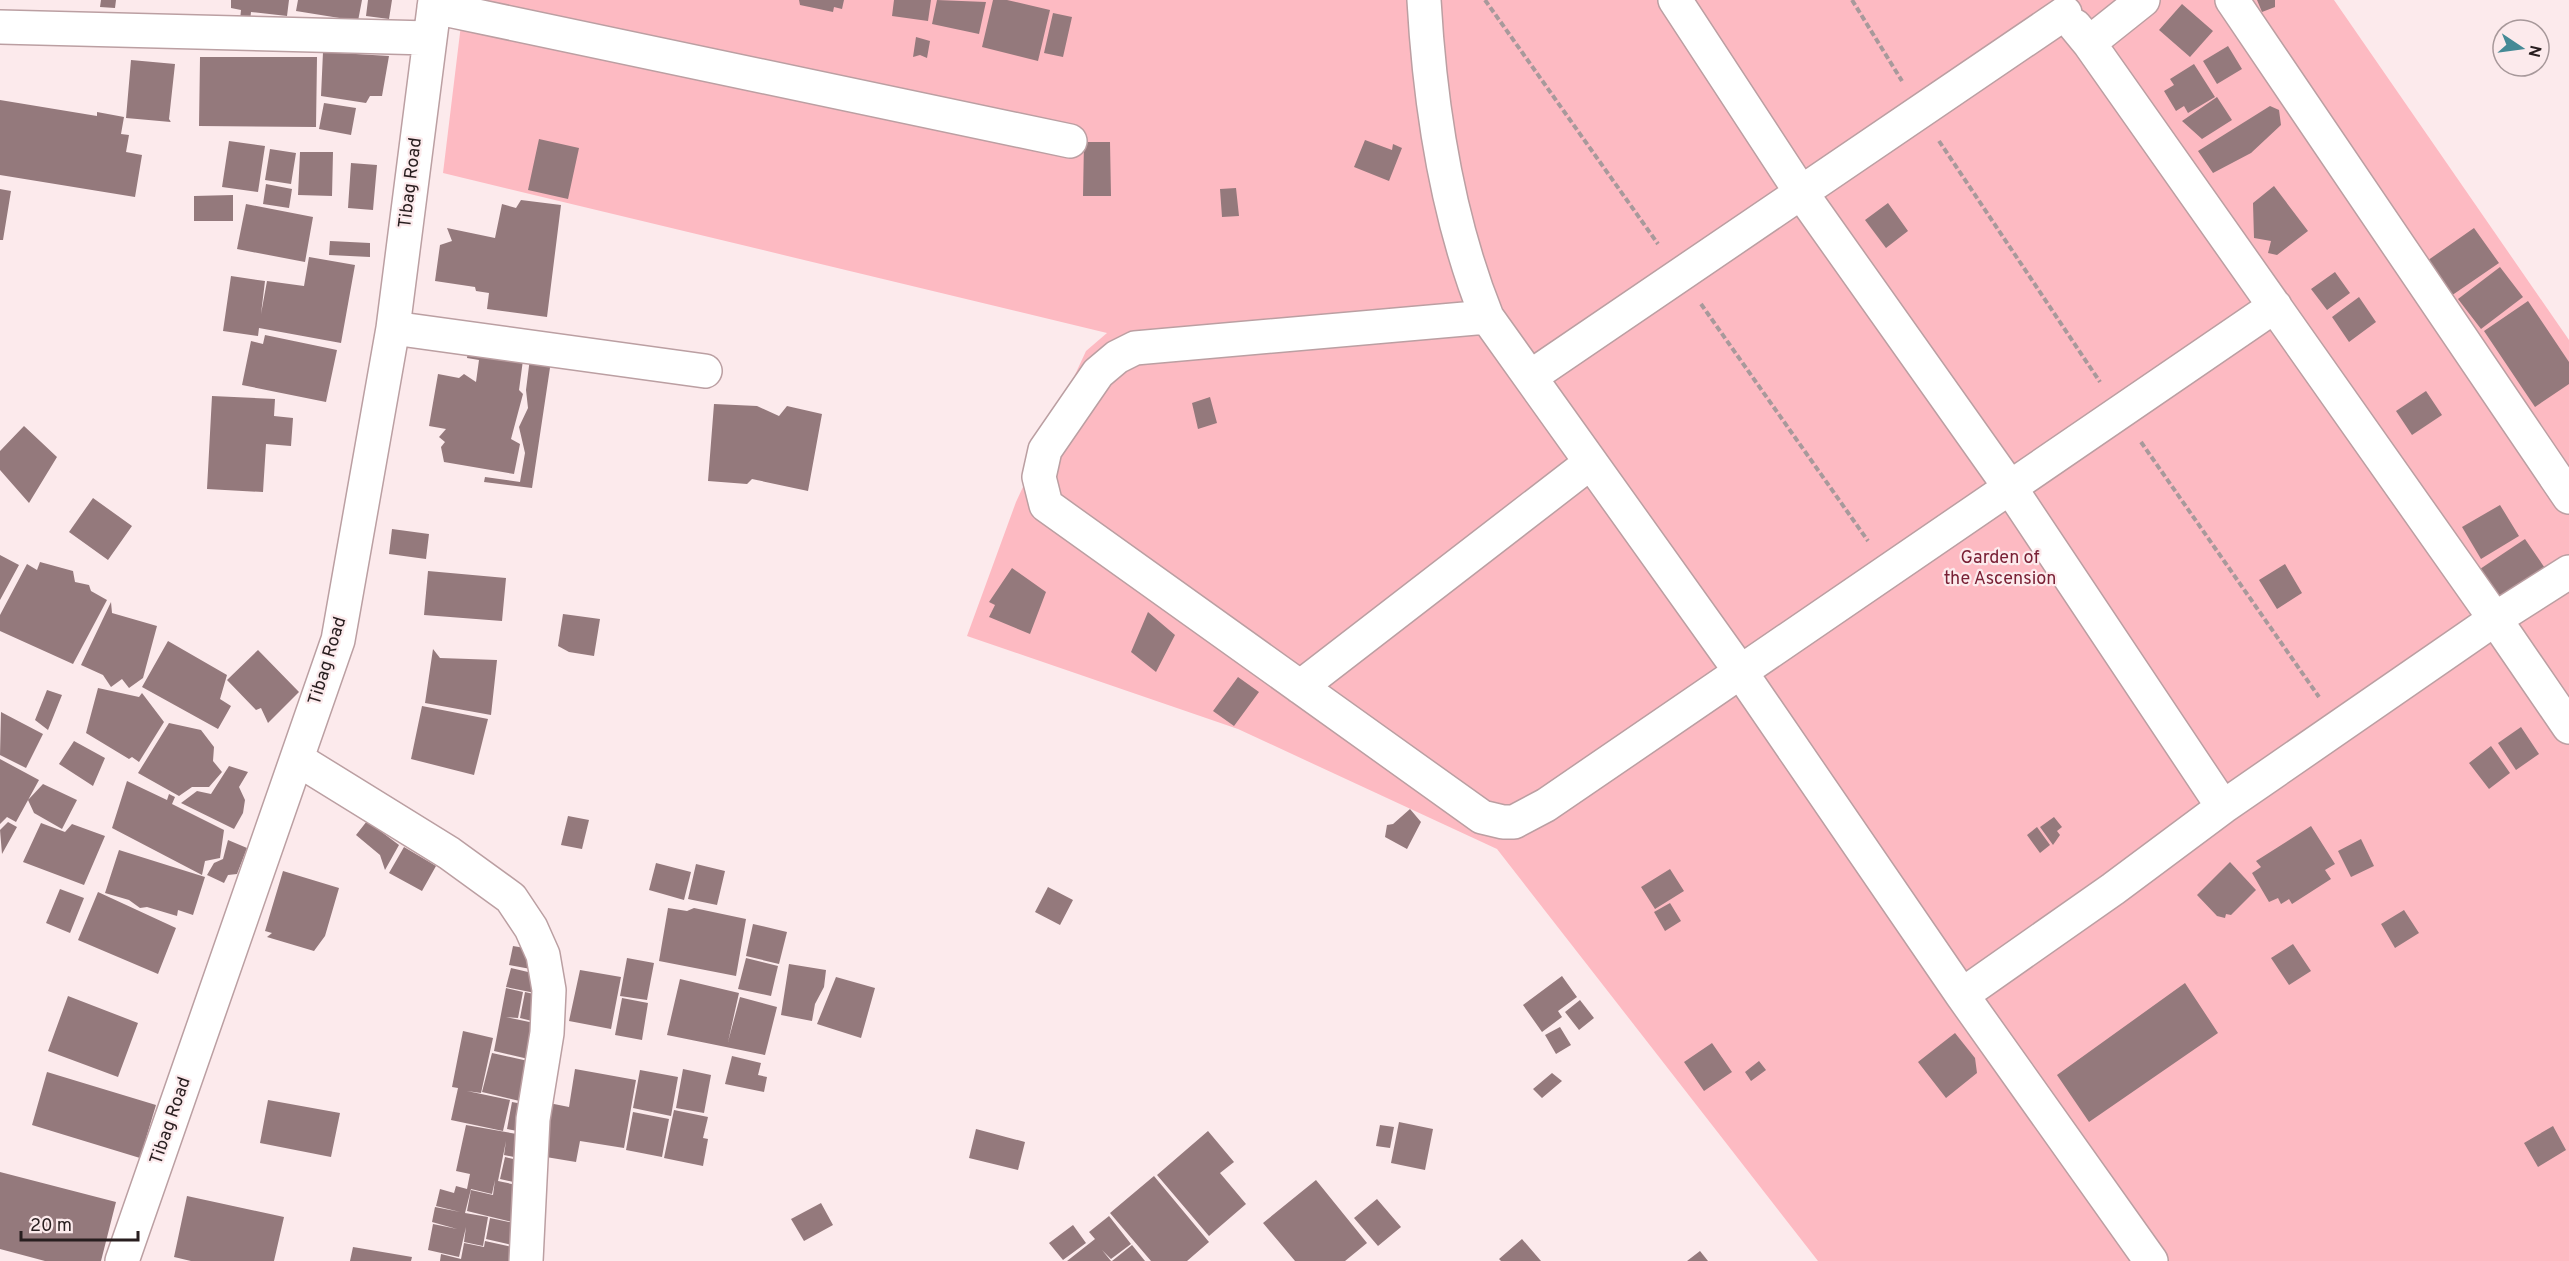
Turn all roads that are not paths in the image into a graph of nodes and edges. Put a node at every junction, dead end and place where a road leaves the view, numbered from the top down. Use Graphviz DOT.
graph roads {
  1 [pos="1424,0"];
  2 [pos="1675,0"];
  3 [pos="2143,0"];
  4 [pos="2232,0"];
  5 [pos="434,3"];
  6 [pos="2060,6"];
  7 [pos="0,27"];
  8 [pos="429,38"];
  9 [pos="2089,43"];
  10 [pos="1070,141"];
  11 [pos="1800,191"];
  12 [pos="2275,306"];
  13 [pos="1487,317"];
  14 [pos="393,328"];
  15 [pos="705,371"];
  16 [pos="1530,377"];
  17 [pos="1590,463"];
  18 [pos="2009,486"];
  19 [pos="2569,497"];
  20 [pos="2569,572"];
  21 [pos="2495,619"];
  22 [pos="1740,672"];
  23 [pos="1300,687"];
  24 [pos="2569,728"];
  25 [pos="297,759"];
  26 [pos="2223,807"];
  27 [pos="1962,995"];
  28 [pos="122,1261"];
  29 [pos="526,1261"];
  30 [pos="2151,1261"];
  1 -- 13 [label="street"];
  2 -- 11 [label="street"];
  3 -- 9 [label="street"];
  4 -- 19 [label="street"];
  5 -- 8 [label="street, Tibag Road"];
  5 -- 10 [label="street"];
  6 -- 9 [label="street"];
  6 -- 11 [label="street"];
  7 -- 8 [label="street"];
  8 -- 14 [label="street, Tibag Road"];
  9 -- 12 [label="street"];
  11 -- 16 [label="street"];
  11 -- 18 [label="street"];
  12 -- 18 [label="street"];
  12 -- 21 [label="street"];
  13 -- 16 [label="street"];
  13 -- 23 [label="street"];
  14 -- 15 [label="street"];
  14 -- 25 [label="street, Tibag Road"];
  16 -- 17 [label="street"];
  17 -- 22 [label="street"];
  17 -- 23 [label="street"];
  18 -- 22 [label="street"];
  18 -- 26 [label="street"];
  20 -- 21 [label="street"];
  21 -- 24 [label="street"];
  21 -- 26 [label="street"];
  22 -- 23 [label="street"];
  22 -- 27 [label="street"];
  25 -- 28 [label="street, Tibag Road"];
  25 -- 29 [label="street"];
  26 -- 27 [label="street"];
  27 -- 30 [label="street"];
}
